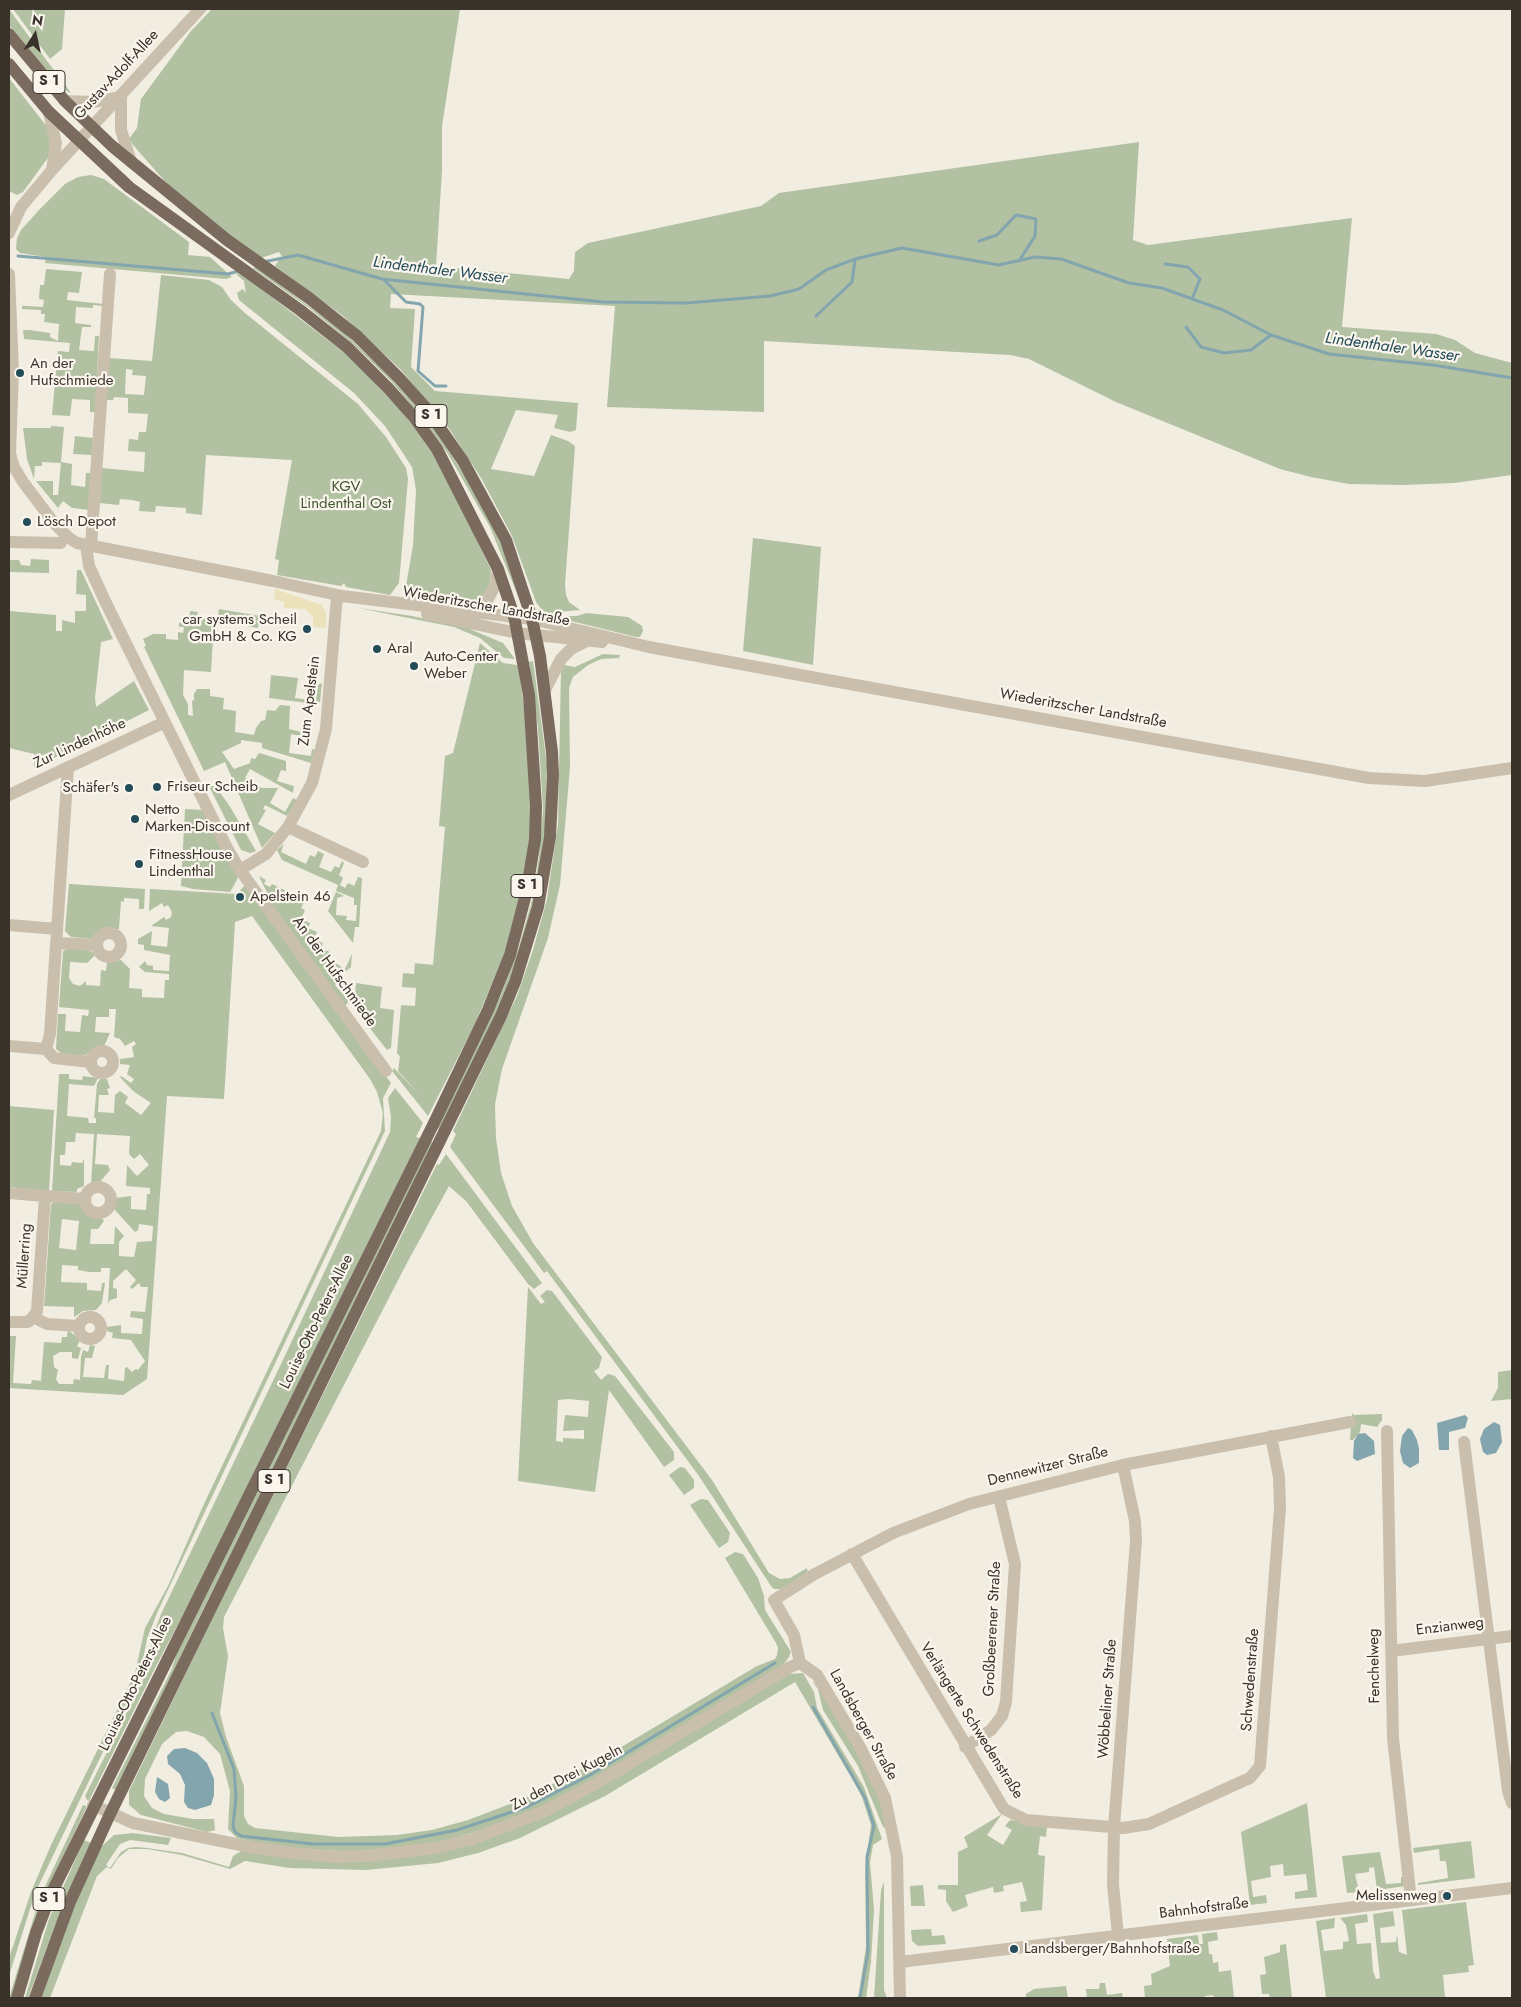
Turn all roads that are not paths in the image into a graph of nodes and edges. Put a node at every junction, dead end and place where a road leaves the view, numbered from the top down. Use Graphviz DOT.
graph roads {
  1 [pos="200,9"];
  2 [pos="9,34"];
  3 [pos="9,64"];
  4 [pos="121,97"];
  5 [pos="65,101"];
  6 [pos="49,112"];
  7 [pos="92,127"];
  8 [pos="78,141"];
  9 [pos="131,162"];
  10 [pos="52,170"];
  11 [pos="12,213"];
  12 [pos="9,232"];
  13 [pos="9,274"];
  14 [pos="110,274"];
  15 [pos="9,454"];
  16 [pos="9,542"];
  17 [pos="61,543"];
  18 [pos="88,546"];
  19 [pos="498,569"];
  20 [pos="342,596"];
  21 [pos="470,611"];
  22 [pos="514,616"];
  23 [pos="532,619"];
  24 [pos="517,633"];
  25 [pos="535,634"];
  26 [pos="587,640"];
  27 [pos="649,646"];
  28 [pos="545,690"];
  29 [pos="165,722"];
  30 [pos="68,767"];
  31 [pos="1512,768"];
  32 [pos="9,795"];
  33 [pos="288,827"];
  34 [pos="362,862"];
  35 [pos="240,870"];
  36 [pos="9,925"];
  37 [pos="57,929"];
  38 [pos="56,943"];
  39 [pos="97,945"];
  40 [pos="9,1046"];
  41 [pos="46,1049"];
  42 [pos="90,1062"];
  43 [pos="386,1071"];
  44 [pos="9,1193"];
  45 [pos="45,1196"];
  46 [pos="85,1199"];
  47 [pos="34,1318"];
  48 [pos="9,1322"];
  49 [pos="79,1326"];
  50 [pos="1350,1422"];
  51 [pos="1387,1431"];
  52 [pos="1271,1436"];
  53 [pos="1464,1442"];
  54 [pos="1123,1465"];
  55 [pos="999,1497"];
  56 [pos="852,1554"];
  57 [pos="1512,1636"];
  58 [pos="1489,1639"];
  59 [pos="1392,1651"];
  60 [pos="800,1663"];
  61 [pos="965,1747"];
  62 [pos="1512,1803"];
  63 [pos="93,1805"];
  64 [pos="110,1814"];
  65 [pos="1114,1827"];
  66 [pos="1512,1888"];
  67 [pos="1411,1900"];
  68 [pos="1118,1936"];
  69 [pos="900,1962"];
  70 [pos="17,1998"];
  71 [pos="35,1998"];
  72 [pos="900,1998"];
  1 -- 4 [label="street, Gustav-Adolf-Allee"];
  2 -- 5 [label="main road, S 1"];
  3 -- 6 [label="main road, S 1"];
  4 -- 5 [label="street"];
  4 -- 7 [label="street, Gustav-Adolf-Allee"];
  4 -- 9 [label="street"];
  5 -- 7 [label="main road, S 1"];
  6 -- 8 [label="main road, S 1"];
  6 -- 10 [label="street"];
  7 -- 8 [label="street, Gustav-Adolf-Allee"];
  7 -- 9 [label="main road, S 1"];
  8 -- 10 [label="street"];
  8 -- 19 [label="main road, S 1"];
  9 -- 23 [label="main road, S 1"];
  10 -- 11 [label="street"];
  11 -- 12 [label="street"];
  13 -- 15 [label="street"];
  14 -- 18 [label="street, An der Hufschmiede"];
  15 -- 18 [label="street"];
  16 -- 17 [label="street"];
  18 -- 20 [label="street, Wiederitzscher Landstraße"];
  18 -- 29 [label="street, An der Hufschmiede"];
  19 -- 21 [label="street"];
  19 -- 22 [label="main road, S 1"];
  20 -- 21 [label="street, Wiederitzscher Landstraße"];
  20 -- 24 [label="street, Wiederitzscher Landstraße"];
  20 -- 33 [label="street, Zum Apelstein"];
  21 -- 22 [label="street, Wiederitzscher Landstraße"];
  22 -- 23 [label="street, Wiederitzscher Landstraße"];
  22 -- 24 [label="main road, S 1"];
  23 -- 25 [label="main road, S 1"];
  23 -- 27 [label="street, Wiederitzscher Landstraße"];
  24 -- 25 [label="street, Wiederitzscher Landstraße"];
  24 -- 63 [label="main road, Louise-Otto-Peters-Allee / S 1"];
  25 -- 26 [label="street, Wiederitzscher Landstraße"];
  25 -- 28 [label="main road, Louise-Otto-Peters-Allee / S 1"];
  26 -- 27 [label="street, Wiederitzscher Landstraße"];
  26 -- 28 [label="street"];
  27 -- 31 [label="street, Wiederitzscher Landstraße"];
  28 -- 64 [label="main road, Louise-Otto-Peters-Allee / S 1"];
  29 -- 30 [label="street, Zur Lindenhöhe"];
  29 -- 35 [label="street, An der Hufschmiede"];
  30 -- 32 [label="street, Zur Lindenhöhe"];
  30 -- 37 [label="street"];
  33 -- 34 [label="street"];
  33 -- 35 [label="street, Zum Apelstein"];
  35 -- 43 [label="street, An der Hufschmiede"];
  36 -- 37 [label="street"];
  37 -- 38 [label="street"];
  38 -- 39 [label="street"];
  38 -- 41 [label="street"];
  40 -- 41 [label="street"];
  41 -- 42 [label="street"];
  44 -- 45 [label="street"];
  45 -- 46 [label="street"];
  45 -- 47 [label="street, Müllerring"];
  47 -- 48 [label="street"];
  47 -- 49 [label="street"];
  50 -- 52 [label="street, Dennewitzer Straße"];
  51 -- 59 [label="street, Fenchelweg"];
  52 -- 54 [label="street, Dennewitzer Straße"];
  52 -- 65 [label="street, Schwedenstraße"];
  53 -- 58 [label="street"];
  54 -- 55 [label="street, Dennewitzer Straße"];
  54 -- 65 [label="street, Wöbbeliner Straße"];
  55 -- 56 [label="street, Dennewitzer Straße"];
  55 -- 61 [label="street, Großbeerener Straße"];
  56 -- 60 [label="street, Dennewitzer Straße"];
  56 -- 61 [label="street, Verlängerte Schwedenstraße"];
  57 -- 58 [label="street, Enzianweg"];
  58 -- 59 [label="street, Enzianweg"];
  58 -- 62 [label="street"];
  59 -- 67 [label="street, Fenchelweg"];
  60 -- 64 [label="street, Zu den Drei Kugeln"];
  60 -- 69 [label="street, Landsberger Straße"];
  61 -- 65 [label="street, Verlängerte Schwedenstraße"];
  63 -- 64 [label="street, Zu den Drei Kugeln"];
  63 -- 70 [label="main road, Louise-Otto-Peters-Allee / S 1"];
  64 -- 71 [label="main road, Louise-Otto-Peters-Allee / S 1"];
  65 -- 68 [label="street, Wöbbeliner Straße"];
  66 -- 67 [label="street, Bahnhofstraße"];
  67 -- 68 [label="street, Bahnhofstraße"];
  68 -- 69 [label="street, Bahnhofstraße"];
  69 -- 72 [label="street, Landsberger Straße"];
}
